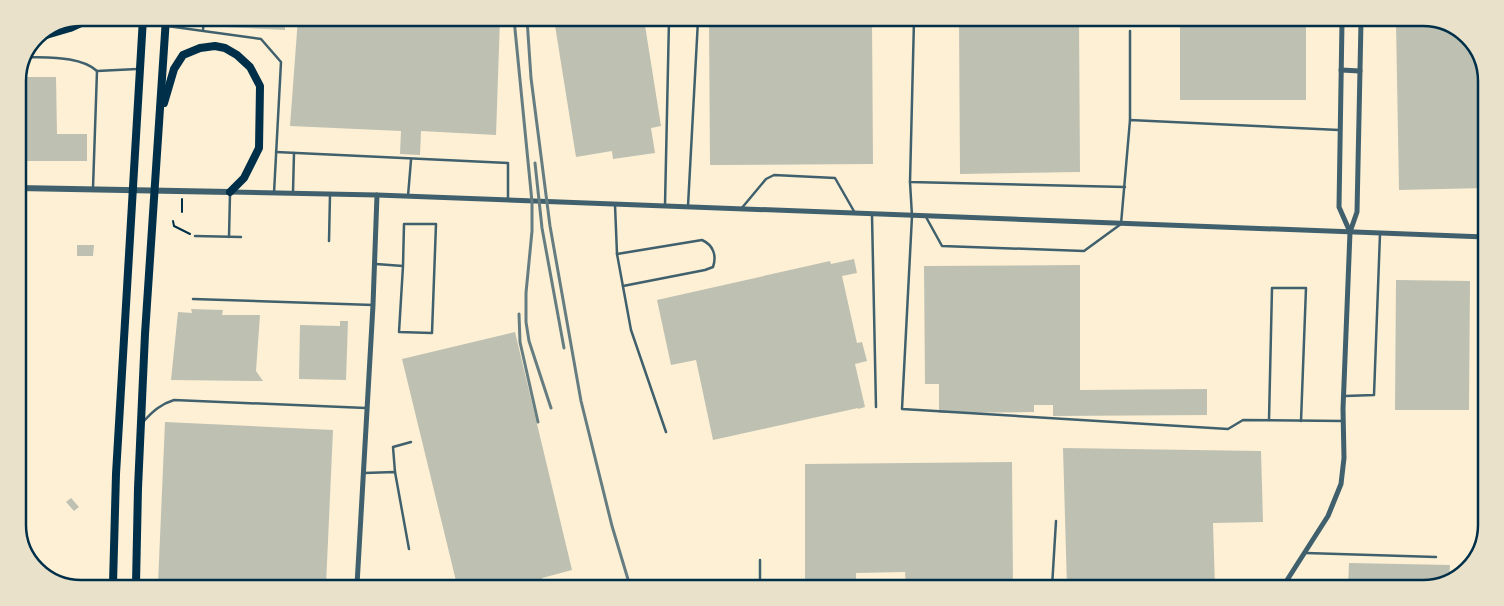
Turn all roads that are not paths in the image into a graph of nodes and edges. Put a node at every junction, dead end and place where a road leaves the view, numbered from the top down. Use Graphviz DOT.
graph roads {
  1 [pos="143,26"];
  2 [pos="166,26"];
  3 [pos="184,26"];
  4 [pos="203,26"];
  5 [pos="668,26"];
  6 [pos="698,26"];
  7 [pos="914,26"];
  8 [pos="1342,26"];
  9 [pos="1361,26"];
  10 [pos="72,27"];
  11 [pos="203,30"];
  12 [pos="1130,31"];
  13 [pos="57,32"];
  14 [pos="32,56"];
  15 [pos="142,69"];
  16 [pos="1341,70"];
  17 [pos="97,71"];
  18 [pos="1360,71"];
  19 [pos="160,117"];
  20 [pos="1130,120"];
  21 [pos="1340,130"];
  22 [pos="276,152"];
  23 [pos="294,153"];
  24 [pos="410,160"];
  25 [pos="910,182"];
  26 [pos="1125,187"];
  27 [pos="26,188"];
  28 [pos="93,189"];
  29 [pos="134,190"];
  30 [pos="156,191"];
  31 [pos="230,192"];
  32 [pos="274,193"];
  33 [pos="293,194"];
  34 [pos="330,194"];
  35 [pos="377,195"];
  36 [pos="408,197"];
  37 [pos="508,201"];
  38 [pos="615,205"];
  39 [pos="665,207"];
  40 [pos="688,208"];
  41 [pos="741,210"];
  42 [pos="856,214"];
  43 [pos="872,215"];
  44 [pos="912,216"];
  45 [pos="926,217"];
  46 [pos="1121,224"];
  47 [pos="1350,232"];
  48 [pos="1380,234"];
  49 [pos="195,236"];
  50 [pos="230,237"];
  51 [pos="1478,237"];
  52 [pos="241,238"];
  53 [pos="329,241"];
  54 [pos="617,254"];
  55 [pos="374,264"];
  56 [pos="403,266"];
  57 [pos="623,286"];
  58 [pos="193,299"];
  59 [pos="373,305"];
  60 [pos="1343,396"];
  61 [pos="876,407"];
  62 [pos="366,408"];
  63 [pos="1269,420"];
  64 [pos="1301,421"];
  65 [pos="1343,421"];
  66 [pos="140,426"];
  67 [pos="666,432"];
  68 [pos="411,442"];
  69 [pos="395,472"];
  70 [pos="364,473"];
  71 [pos="1056,521"];
  72 [pos="409,549"];
  73 [pos="1304,553"];
  74 [pos="1436,557"];
  75 [pos="760,560"];
  76 [pos="113,580"];
  77 [pos="136,580"];
  78 [pos="357,580"];
  79 [pos="760,580"];
  80 [pos="1052,580"];
  81 [pos="1287,580"];
  1 -- 15 [label="highway"];
  2 -- 19 [label="highway"];
  3 -- 11 [label="lane"];
  4 -- 11 [label="lane"];
  5 -- 39 [label="lane"];
  6 -- 40 [label="lane"];
  7 -- 25 [label="lane"];
  8 -- 16 [label="street"];
  9 -- 18 [label="street"];
  10 -- 13 [label="highway"];
  11 -- 22 [label="lane"];
  12 -- 20 [label="lane"];
  14 -- 17 [label="lane"];
  15 -- 17 [label="lane"];
  15 -- 29 [label="highway"];
  16 -- 18 [label="street"];
  16 -- 21 [label="street"];
  17 -- 28 [label="lane"];
  18 -- 47 [label="street"];
  19 -- 30 [label="highway"];
  19 -- 31 [label="highway"];
  20 -- 21 [label="lane"];
  20 -- 26 [label="lane"];
  21 -- 47 [label="street"];
  22 -- 23 [label="lane"];
  22 -- 32 [label="lane"];
  23 -- 24 [label="lane"];
  23 -- 33 [label="lane"];
  24 -- 36 [label="lane"];
  24 -- 37 [label="lane"];
  25 -- 26 [label="lane"];
  25 -- 44 [label="lane"];
  26 -- 46 [label="lane"];
  27 -- 28 [label="street"];
  28 -- 29 [label="street"];
  29 -- 30 [label="street"];
  29 -- 76 [label="highway"];
  30 -- 31 [label="street"];
  30 -- 66 [label="highway"];
  31 -- 32 [label="street"];
  31 -- 50 [label="lane"];
  32 -- 33 [label="street"];
  33 -- 34 [label="street"];
  34 -- 35 [label="street"];
  34 -- 53 [label="lane"];
  35 -- 36 [label="street"];
  35 -- 55 [label="street"];
  36 -- 37 [label="street"];
  37 -- 38 [label="street"];
  38 -- 39 [label="street"];
  38 -- 54 [label="lane"];
  39 -- 40 [label="street"];
  40 -- 41 [label="street"];
  41 -- 42 [label="street"];
  41 -- 42 [label="lane"];
  42 -- 43 [label="street"];
  43 -- 44 [label="street"];
  43 -- 61 [label="lane"];
  44 -- 45 [label="street"];
  44 -- 63 [label="lane"];
  45 -- 46 [label="street"];
  45 -- 46 [label="lane"];
  46 -- 47 [label="street"];
  47 -- 48 [label="street"];
  47 -- 60 [label="street"];
  48 -- 51 [label="street"];
  48 -- 60 [label="lane"];
  49 -- 50 [label="lane"];
  50 -- 52 [label="lane"];
  54 -- 57 [label="lane"];
  54 -- 57 [label="lane"];
  55 -- 56 [label="lane"];
  55 -- 59 [label="street"];
  56 -- 56 [label="lane"];
  57 -- 67 [label="lane"];
  58 -- 59 [label="lane"];
  59 -- 62 [label="street"];
  60 -- 65 [label="street"];
  62 -- 66 [label="lane"];
  62 -- 70 [label="street"];
  63 -- 64 [label="lane"];
  63 -- 64 [label="lane"];
  64 -- 65 [label="lane"];
  65 -- 73 [label="street"];
  66 -- 77 [label="highway"];
  68 -- 69 [label="lane"];
  69 -- 70 [label="lane"];
  69 -- 72 [label="lane"];
  70 -- 78 [label="street"];
  71 -- 80 [label="lane"];
  73 -- 74 [label="lane"];
  73 -- 81 [label="street"];
  75 -- 79 [label="lane"];
}
